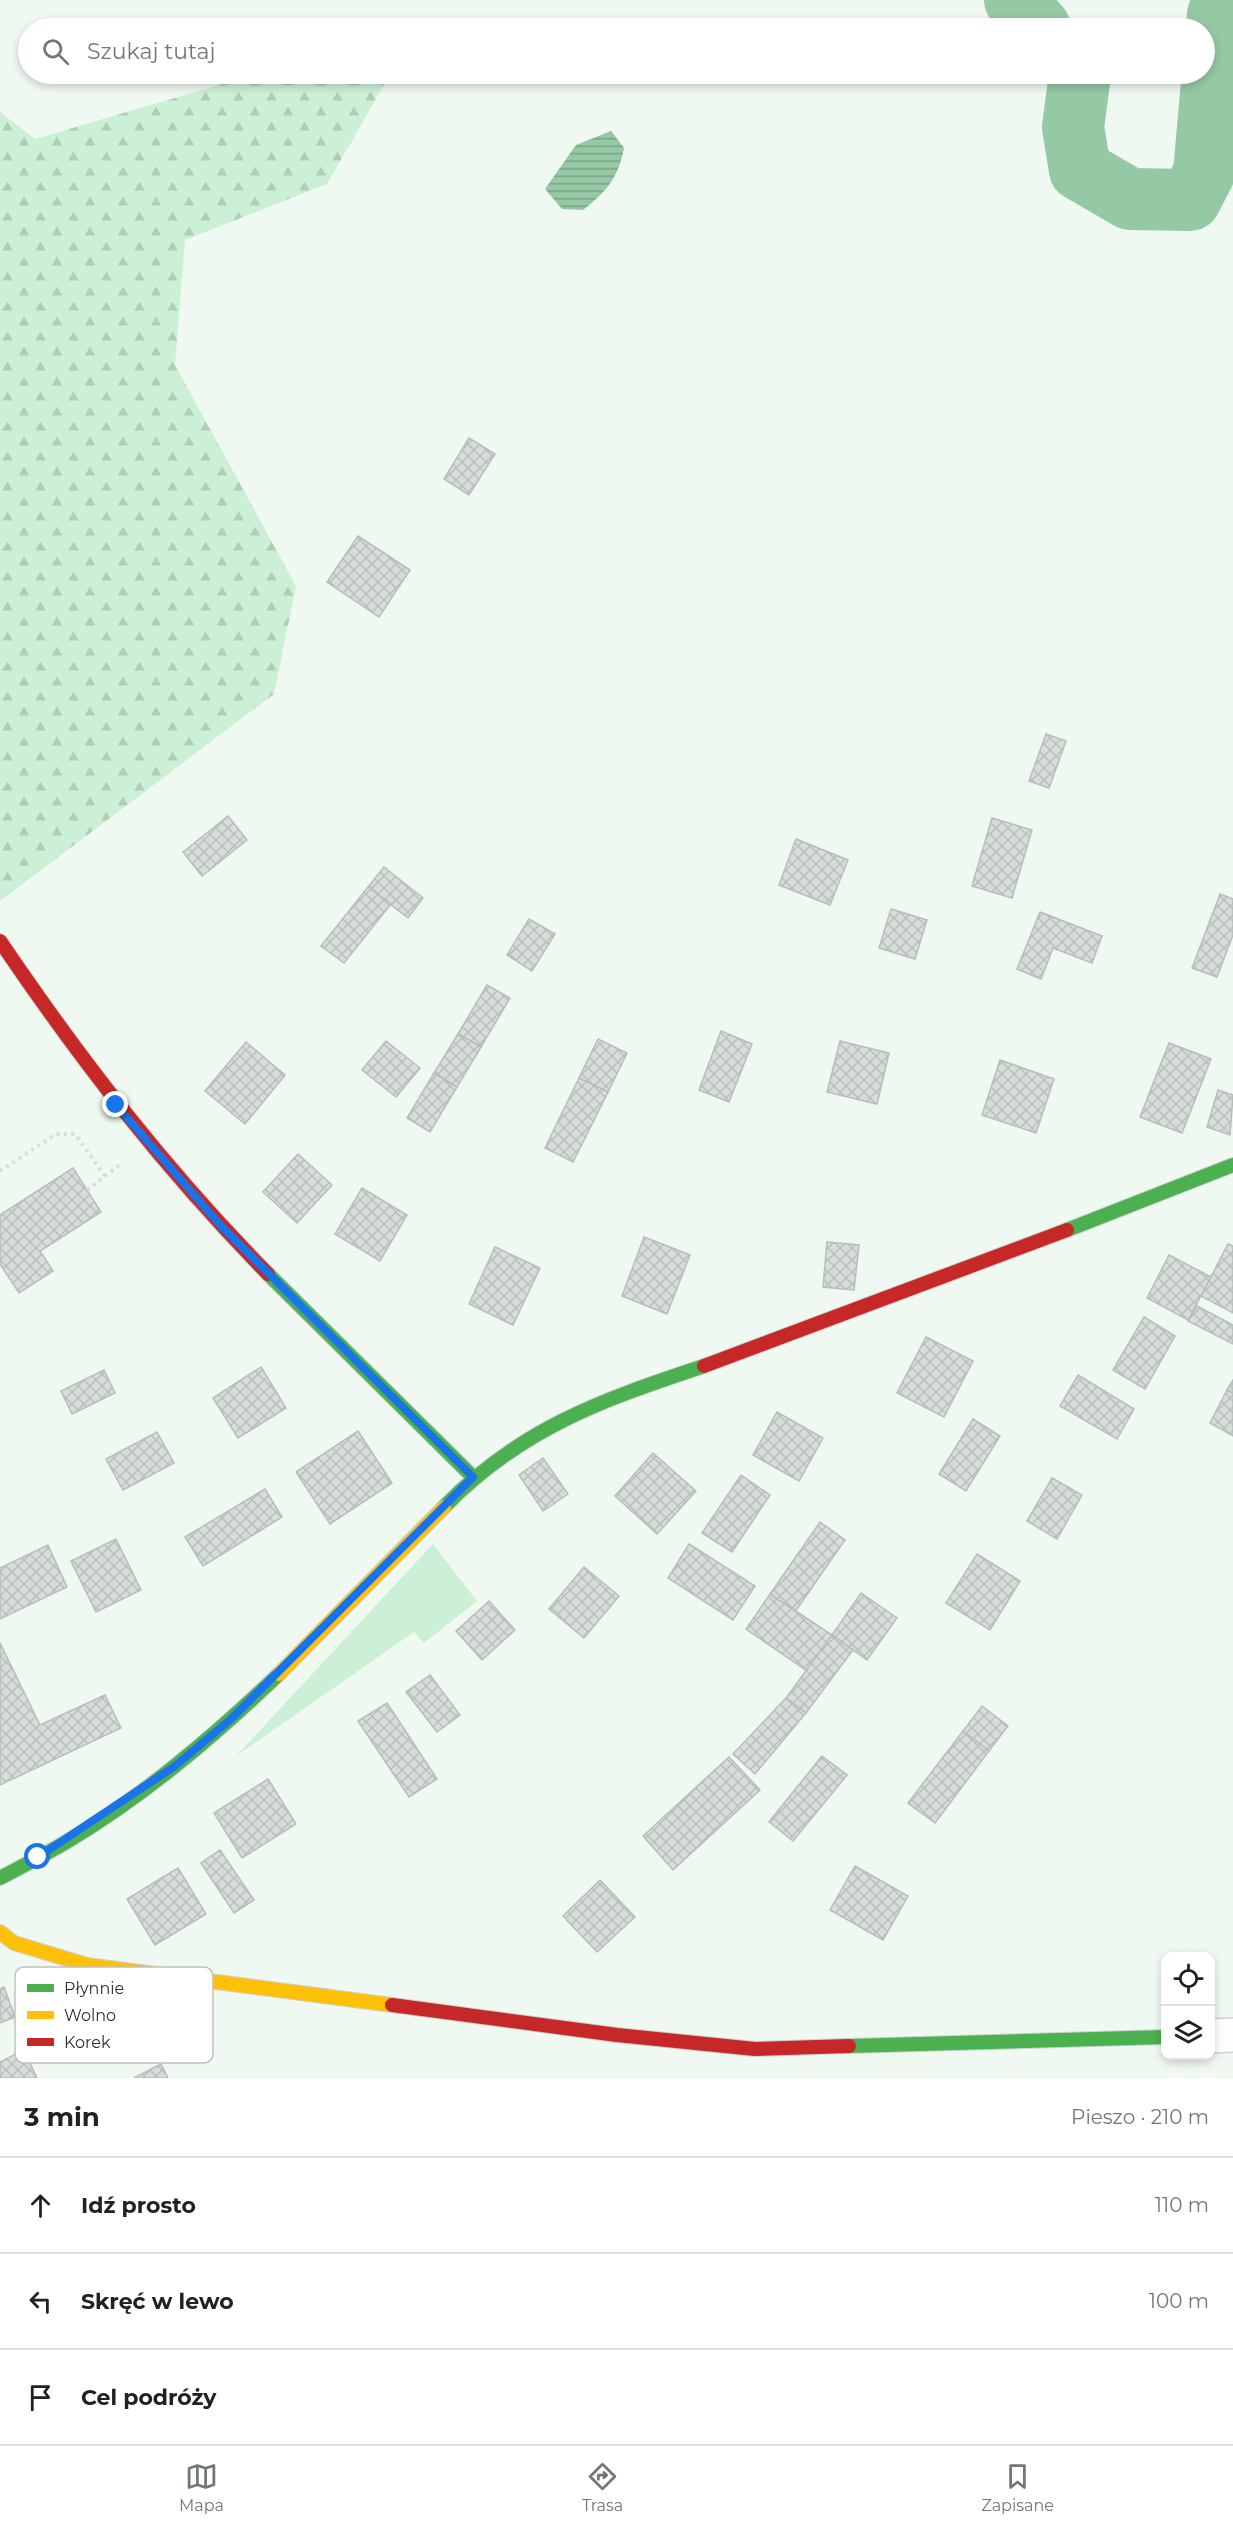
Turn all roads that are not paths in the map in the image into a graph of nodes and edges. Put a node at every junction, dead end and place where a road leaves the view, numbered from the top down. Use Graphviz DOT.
graph roads {
  1 [pos="0,942"];
  2 [pos="1233,1165"];
  3 [pos="473,1477"];
  4 [pos="0,1878"];
  5 [pos="0,1932"];
  6 [pos="102,1967"];
  7 [pos="213,1982"];
  8 [pos="1233,2035"];
  9 [pos="1215,2036"];
  10 [pos="1161,2037"];
  1 -- 3 [label="street"];
  2 -- 3 [label="street"];
  3 -- 4 [label="street"];
  5 -- 6 [label="street"];
  7 -- 10 [label="street"];
  8 -- 9 [label="street"];
}
